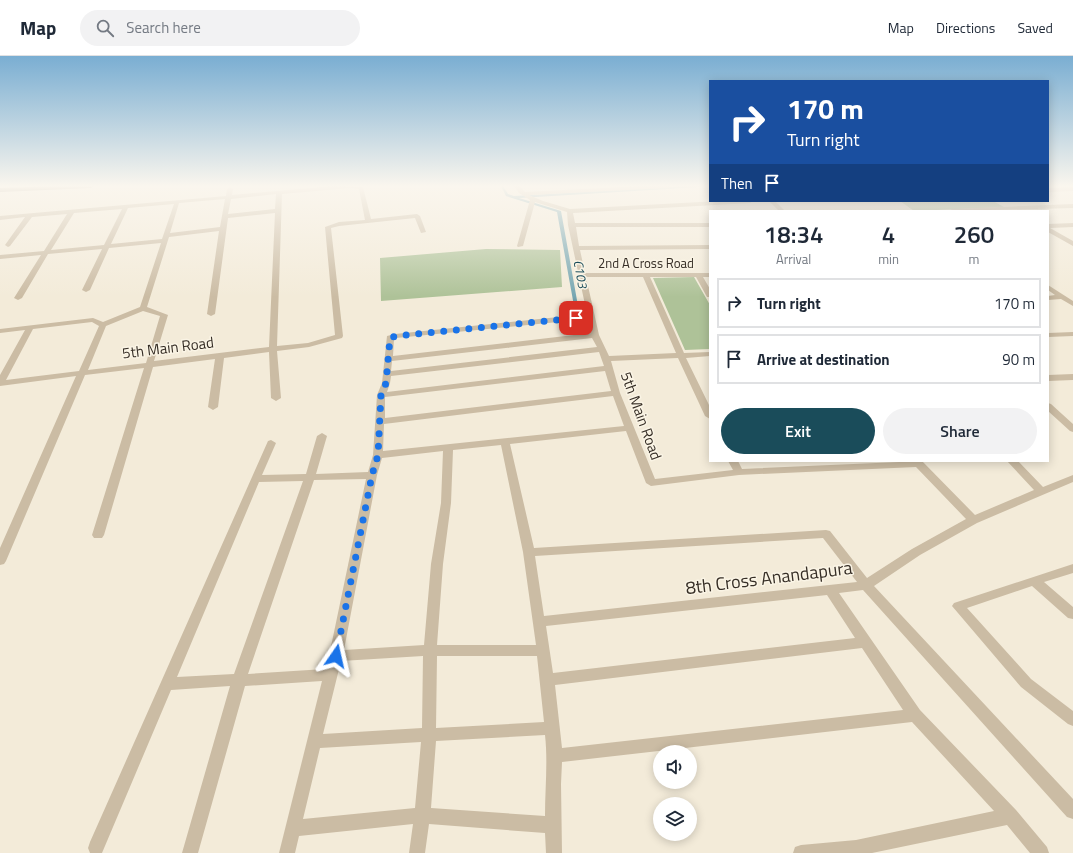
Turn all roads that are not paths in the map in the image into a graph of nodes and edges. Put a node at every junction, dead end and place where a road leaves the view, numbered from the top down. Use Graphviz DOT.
graph roads {
  1 [pos="24,223"];
  2 [pos="64,223"];
  3 [pos="118,223"];
  4 [pos="171,223"];
  5 [pos="223,223"];
  6 [pos="278,223"];
  7 [pos="347,223"];
  8 [pos="419,223"];
  9 [pos="527,223"];
  10 [pos="571,225"];
  11 [pos="709,225"];
  12 [pos="1073,225"];
  13 [pos="222,229"];
  14 [pos="1049,229"];
  15 [pos="422,232"];
  16 [pos="166,238"];
  17 [pos="1073,244"];
  18 [pos="0,245"];
  19 [pos="8,245"];
  20 [pos="107,246"];
  21 [pos="520,246"];
  22 [pos="709,247"];
  23 [pos="576,248"];
  24 [pos="46,252"];
  25 [pos="0,256"];
  26 [pos="583,275"];
  27 [pos="646,275"];
  28 [pos="698,275"];
  29 [pos="709,275"];
  30 [pos="1049,288"];
  31 [pos="86,290"];
  32 [pos="709,293"];
  33 [pos="1063,297"];
  34 [pos="18,298"];
  35 [pos="1049,298"];
  36 [pos="1073,304"];
  37 [pos="143,308"];
  38 [pos="211,314"];
  39 [pos="591,316"];
  40 [pos="103,325"];
  41 [pos="30,328"];
  42 [pos="0,331"];
  43 [pos="595,334"];
  44 [pos="1073,334"];
  45 [pos="1049,335"];
  46 [pos="273,349"];
  47 [pos="602,349"];
  48 [pos="709,354"];
  49 [pos="220,356"];
  50 [pos="681,356"];
  51 [pos="389,359"];
  52 [pos="607,363"];
  53 [pos="149,365"];
  54 [pos="82,373"];
  55 [pos="387,374"];
  56 [pos="1073,377"];
  57 [pos="1049,378"];
  58 [pos="0,383"];
  59 [pos="616,393"];
  60 [pos="381,395"];
  61 [pos="276,398"];
  62 [pos="706,402"];
  63 [pos="213,407"];
  64 [pos="1049,407"];
  65 [pos="709,412"];
  66 [pos="379,422"];
  67 [pos="629,428"];
  68 [pos="1073,429"];
  69 [pos="322,436"];
  70 [pos="505,441"];
  71 [pos="271,443"];
  72 [pos="448,448"];
  73 [pos="378,455"];
  74 [pos="734,462"];
  75 [pos="1013,462"];
  76 [pos="917,463"];
  77 [pos="827,465"];
  78 [pos="739,472"];
  79 [pos="372,475"];
  80 [pos="310,477"];
  81 [pos="1073,478"];
  82 [pos="257,479"];
  83 [pos="1040,490"];
  84 [pos="973,520"];
  85 [pos="98,535"];
  86 [pos="529,552"];
  87 [pos="0,561"];
  88 [pos="1073,568"];
  89 [pos="1033,580"];
  90 [pos="866,585"];
  91 [pos="830,590"];
  92 [pos="1073,614"];
  93 [pos="539,622"];
  94 [pos="864,642"];
  95 [pos="430,650"];
  96 [pos="542,651"];
  97 [pos="336,656"];
  98 [pos="330,675"];
  99 [pos="547,680"];
  100 [pos="239,681"];
  101 [pos="167,684"];
  102 [pos="915,715"];
  103 [pos="1073,719"];
  104 [pos="552,728"];
  105 [pos="429,734"];
  106 [pos="315,741"];
  107 [pos="555,756"];
  108 [pos="1073,811"];
  109 [pos="422,815"];
  110 [pos="1010,816"];
  111 [pos="554,825"];
  112 [pos="293,828"];
  113 [pos="96,848"];
  114 [pos="190,853"];
  115 [pos="286,853"];
  116 [pos="417,853"];
  117 [pos="554,853"];
  118 [pos="801,853"];
  119 [pos="1041,853"];
  1 -- 19 [label="street"];
  2 -- 24 [label="street"];
  3 -- 20 [label="street"];
  4 -- 16 [label="street"];
  5 -- 13 [label="street"];
  6 -- 46 [label="street"];
  7 -- 46 [label="street, 5th Main Road"];
  8 -- 15 [label="street"];
  9 -- 21 [label="street"];
  10 -- 11 [label="street"];
  10 -- 23 [label="street, 5th Main Road"];
  12 -- 14 [label="street"];
  13 -- 16 [label="street"];
  13 -- 38 [label="street"];
  14 -- 17 [label="street"];
  16 -- 20 [label="street"];
  16 -- 37 [label="street"];
  18 -- 19 [label="street"];
  19 -- 25 [label="street"];
  20 -- 24 [label="street"];
  20 -- 31 [label="street"];
  22 -- 23 [label="street"];
  23 -- 26 [label="street, 5th Main Road"];
  24 -- 25 [label="street"];
  24 -- 34 [label="street"];
  26 -- 27 [label="street, 2nd A Cross Road"];
  26 -- 39 [label="street, 5th Main Road"];
  27 -- 28 [label="street, 2nd A Cross Road"];
  27 -- 50 [label="street"];
  28 -- 29 [label="street, 2nd A Cross Road"];
  28 -- 32 [label="street"];
  30 -- 33 [label="street"];
  33 -- 35 [label="street"];
  33 -- 36 [label="street"];
  37 -- 40 [label="street"];
  37 -- 53 [label="street"];
  39 -- 43 [label="street, 5th Main Road"];
  39 -- 51 [label="street"];
  40 -- 41 [label="street"];
  40 -- 54 [label="street"];
  41 -- 42 [label="street"];
  41 -- 58 [label="street"];
  43 -- 47 [label="street, 5th Main Road"];
  43 -- 51 [label="street"];
  44 -- 45 [label="street"];
  46 -- 49 [label="street, 5th Main Road"];
  46 -- 61 [label="street"];
  47 -- 52 [label="street, 5th Main Road"];
  47 -- 55 [label="street"];
  48 -- 50 [label="street"];
  49 -- 53 [label="street, 5th Main Road"];
  49 -- 63 [label="street"];
  50 -- 52 [label="street"];
  50 -- 62 [label="street"];
  51 -- 55 [label="street"];
  52 -- 59 [label="street, 5th Main Road"];
  52 -- 60 [label="street"];
  53 -- 54 [label="street, 5th Main Road"];
  53 -- 85 [label="street"];
  54 -- 58 [label="street, 5th Main Road"];
  54 -- 87 [label="street"];
  55 -- 60 [label="street"];
  56 -- 57 [label="street"];
  59 -- 66 [label="street"];
  59 -- 67 [label="street, 5th Main Road"];
  60 -- 66 [label="street"];
  62 -- 65 [label="street"];
  64 -- 68 [label="street"];
  66 -- 73 [label="street"];
  67 -- 70 [label="street"];
  67 -- 78 [label="street, 5th Main Road"];
  69 -- 80 [label="street"];
  70 -- 72 [label="street"];
  70 -- 86 [label="street"];
  71 -- 82 [label="street"];
  72 -- 73 [label="street"];
  72 -- 95 [label="street"];
  73 -- 79 [label="street"];
  74 -- 78 [label="street"];
  75 -- 83 [label="street"];
  76 -- 77 [label="street"];
  76 -- 84 [label="street"];
  77 -- 78 [label="street"];
  79 -- 80 [label="street"];
  79 -- 97 [label="street"];
  80 -- 82 [label="street"];
  80 -- 100 [label="street"];
  81 -- 83 [label="street, 8th Cross Anandapura"];
  82 -- 101 [label="street"];
  83 -- 84 [label="street, 8th Cross Anandapura"];
  84 -- 90 [label="street, 8th Cross Anandapura"];
  86 -- 90 [label="street"];
  86 -- 93 [label="street"];
  88 -- 89 [label="street"];
  89 -- 92 [label="street"];
  89 -- 103 [label="street"];
  90 -- 91 [label="street, 8th Cross Anandapura"];
  90 -- 108 [label="street"];
  91 -- 93 [label="street, 8th Cross Anandapura"];
  91 -- 94 [label="street"];
  93 -- 96 [label="street"];
  94 -- 99 [label="street"];
  94 -- 102 [label="street"];
  95 -- 96 [label="street"];
  95 -- 97 [label="street"];
  95 -- 105 [label="street"];
  96 -- 99 [label="street"];
  97 -- 98 [label="street"];
  98 -- 100 [label="street"];
  98 -- 106 [label="street"];
  99 -- 104 [label="street"];
  100 -- 101 [label="street"];
  100 -- 114 [label="street"];
  101 -- 113 [label="street"];
  102 -- 107 [label="street"];
  102 -- 110 [label="street"];
  104 -- 105 [label="street"];
  104 -- 107 [label="street"];
  105 -- 106 [label="street"];
  105 -- 109 [label="street"];
  106 -- 112 [label="street"];
  107 -- 111 [label="street"];
  109 -- 111 [label="street"];
  109 -- 112 [label="street"];
  109 -- 116 [label="street"];
  110 -- 118 [label="street"];
  110 -- 119 [label="street"];
  111 -- 117 [label="street"];
  112 -- 115 [label="street"];
}
